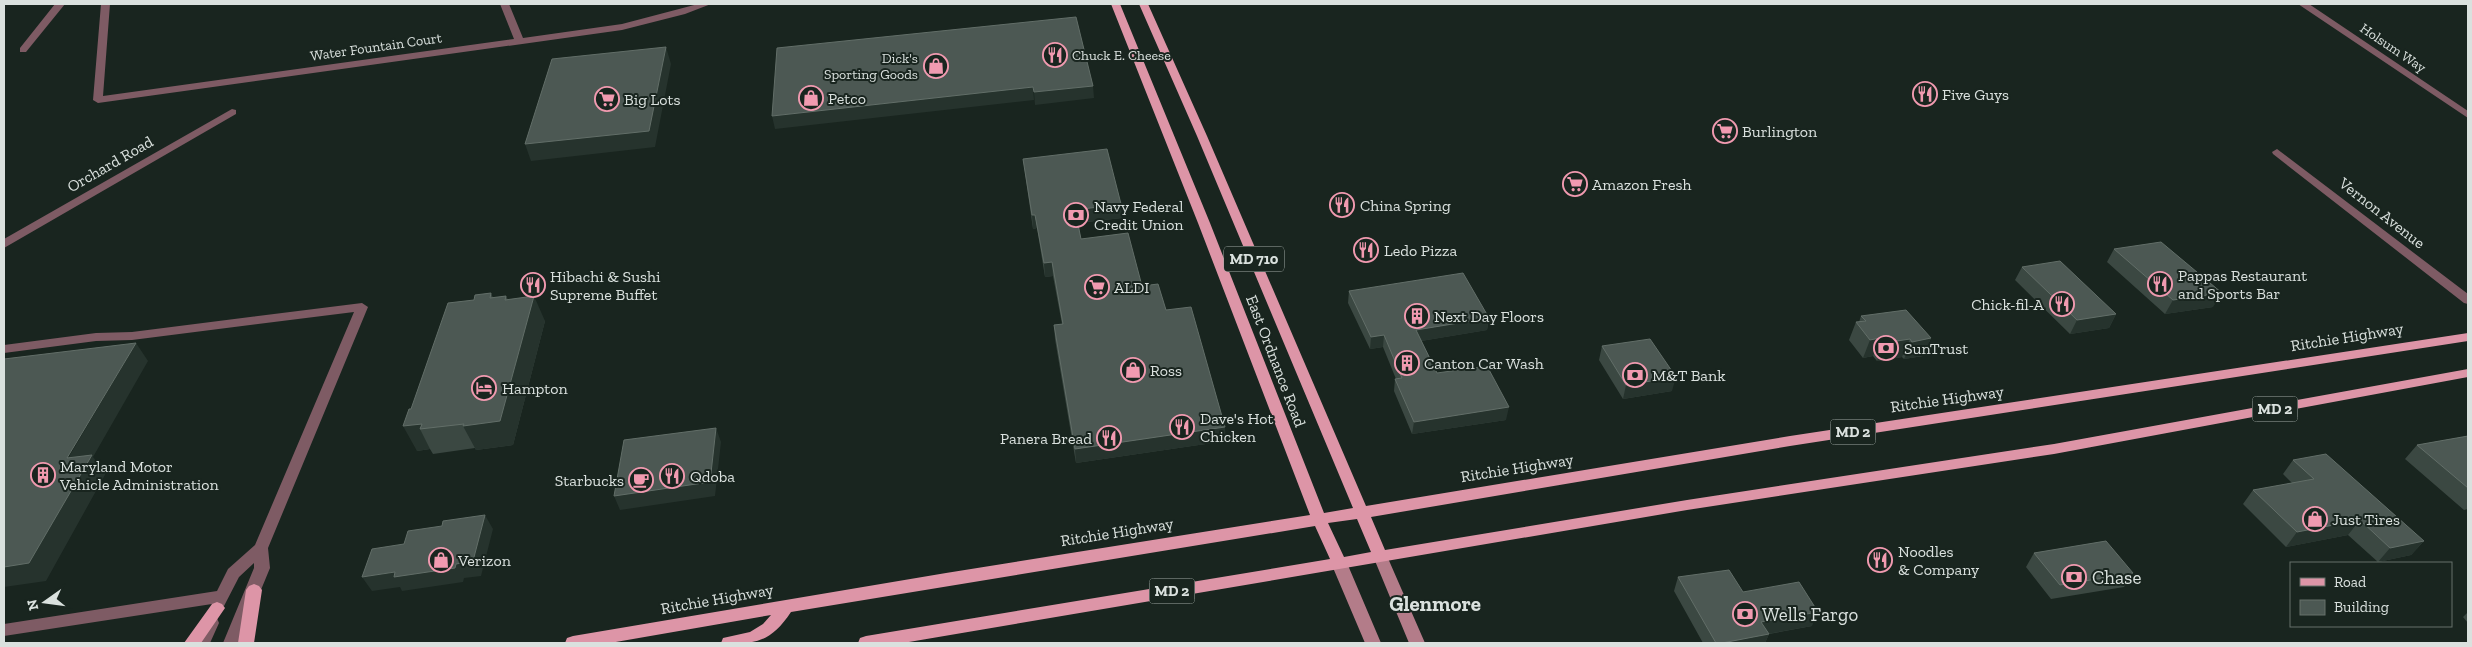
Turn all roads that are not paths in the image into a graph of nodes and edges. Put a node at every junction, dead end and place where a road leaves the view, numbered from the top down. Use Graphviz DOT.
graph roads {
  1 [pos="60,4"];
  2 [pos="105,4"];
  3 [pos="504,4"];
  4 [pos="689,4"];
  5 [pos="706,4"];
  6 [pos="1115,4"];
  7 [pos="1143,4"];
  8 [pos="2303,4"];
  9 [pos="658,18"];
  10 [pos="519,41"];
  11 [pos="23,50"];
  12 [pos="232,112"];
  13 [pos="2468,114"];
  14 [pos="2277,152"];
  15 [pos="22,233"];
  16 [pos="4,244"];
  17 [pos="4,249"];
  18 [pos="2468,300"];
  19 [pos="2468,337"];
  20 [pos="4,349"];
  21 [pos="2468,373"];
  22 [pos="1360,512"];
  23 [pos="1319,519"];
  24 [pos="261,548"];
  25 [pos="1380,556"];
  26 [pos="1339,563"];
  27 [pos="254,590"];
  28 [pos="220,602"];
  29 [pos="786,606"];
  30 [pos="4,630"];
  31 [pos="192,643"];
  32 [pos="202,643"];
  33 [pos="231,643"];
  34 [pos="246,643"];
  35 [pos="573,643"];
  36 [pos="729,643"];
  37 [pos="866,643"];
  38 [pos="1373,643"];
  39 [pos="1416,643"];
  1 -- 11 [label="street"];
  2 -- 10 [label="street, Water Fountain Court"];
  3 -- 10 [label="street"];
  4 -- 9 [label="street, Water Fountain Court"];
  5 -- 9 [label="street, Water Fountain Court"];
  6 -- 23 [label="main road, East Ordnance Road / MD 710"];
  7 -- 22 [label="main road, East Ordnance Road / MD 710"];
  8 -- 13 [label="street, Holsum Way"];
  9 -- 10 [label="street, Water Fountain Court"];
  12 -- 15 [label="street, Orchard Road"];
  14 -- 18 [label="street, Vernon Avenue"];
  15 -- 16 [label="street, Orchard Road"];
  15 -- 17 [label="street"];
  19 -- 22 [label="main road, Ritchie Highway / MD 2"];
  20 -- 24 [label="street"];
  21 -- 25 [label="main road, MD 2"];
  22 -- 23 [label="main road, Ritchie Highway / MD 2"];
  22 -- 25 [label="main road, East Ordnance Road / MD 710"];
  23 -- 26 [label="main road, East Ordnance Road / MD 710"];
  23 -- 29 [label="main road, Ritchie Highway / MD 2"];
  24 -- 27 [label="street"];
  24 -- 28 [label="street"];
  25 -- 26 [label="main road, MD 2"];
  25 -- 39 [label="main road"];
  26 -- 37 [label="main road, MD 2"];
  26 -- 38 [label="main road"];
  27 -- 33 [label="street"];
  27 -- 34 [label="main road"];
  28 -- 30 [label="street"];
  28 -- 31 [label="main road"];
  28 -- 32 [label="street"];
  29 -- 35 [label="main road, Ritchie Highway / MD 2"];
  29 -- 36 [label="main road"];
}
